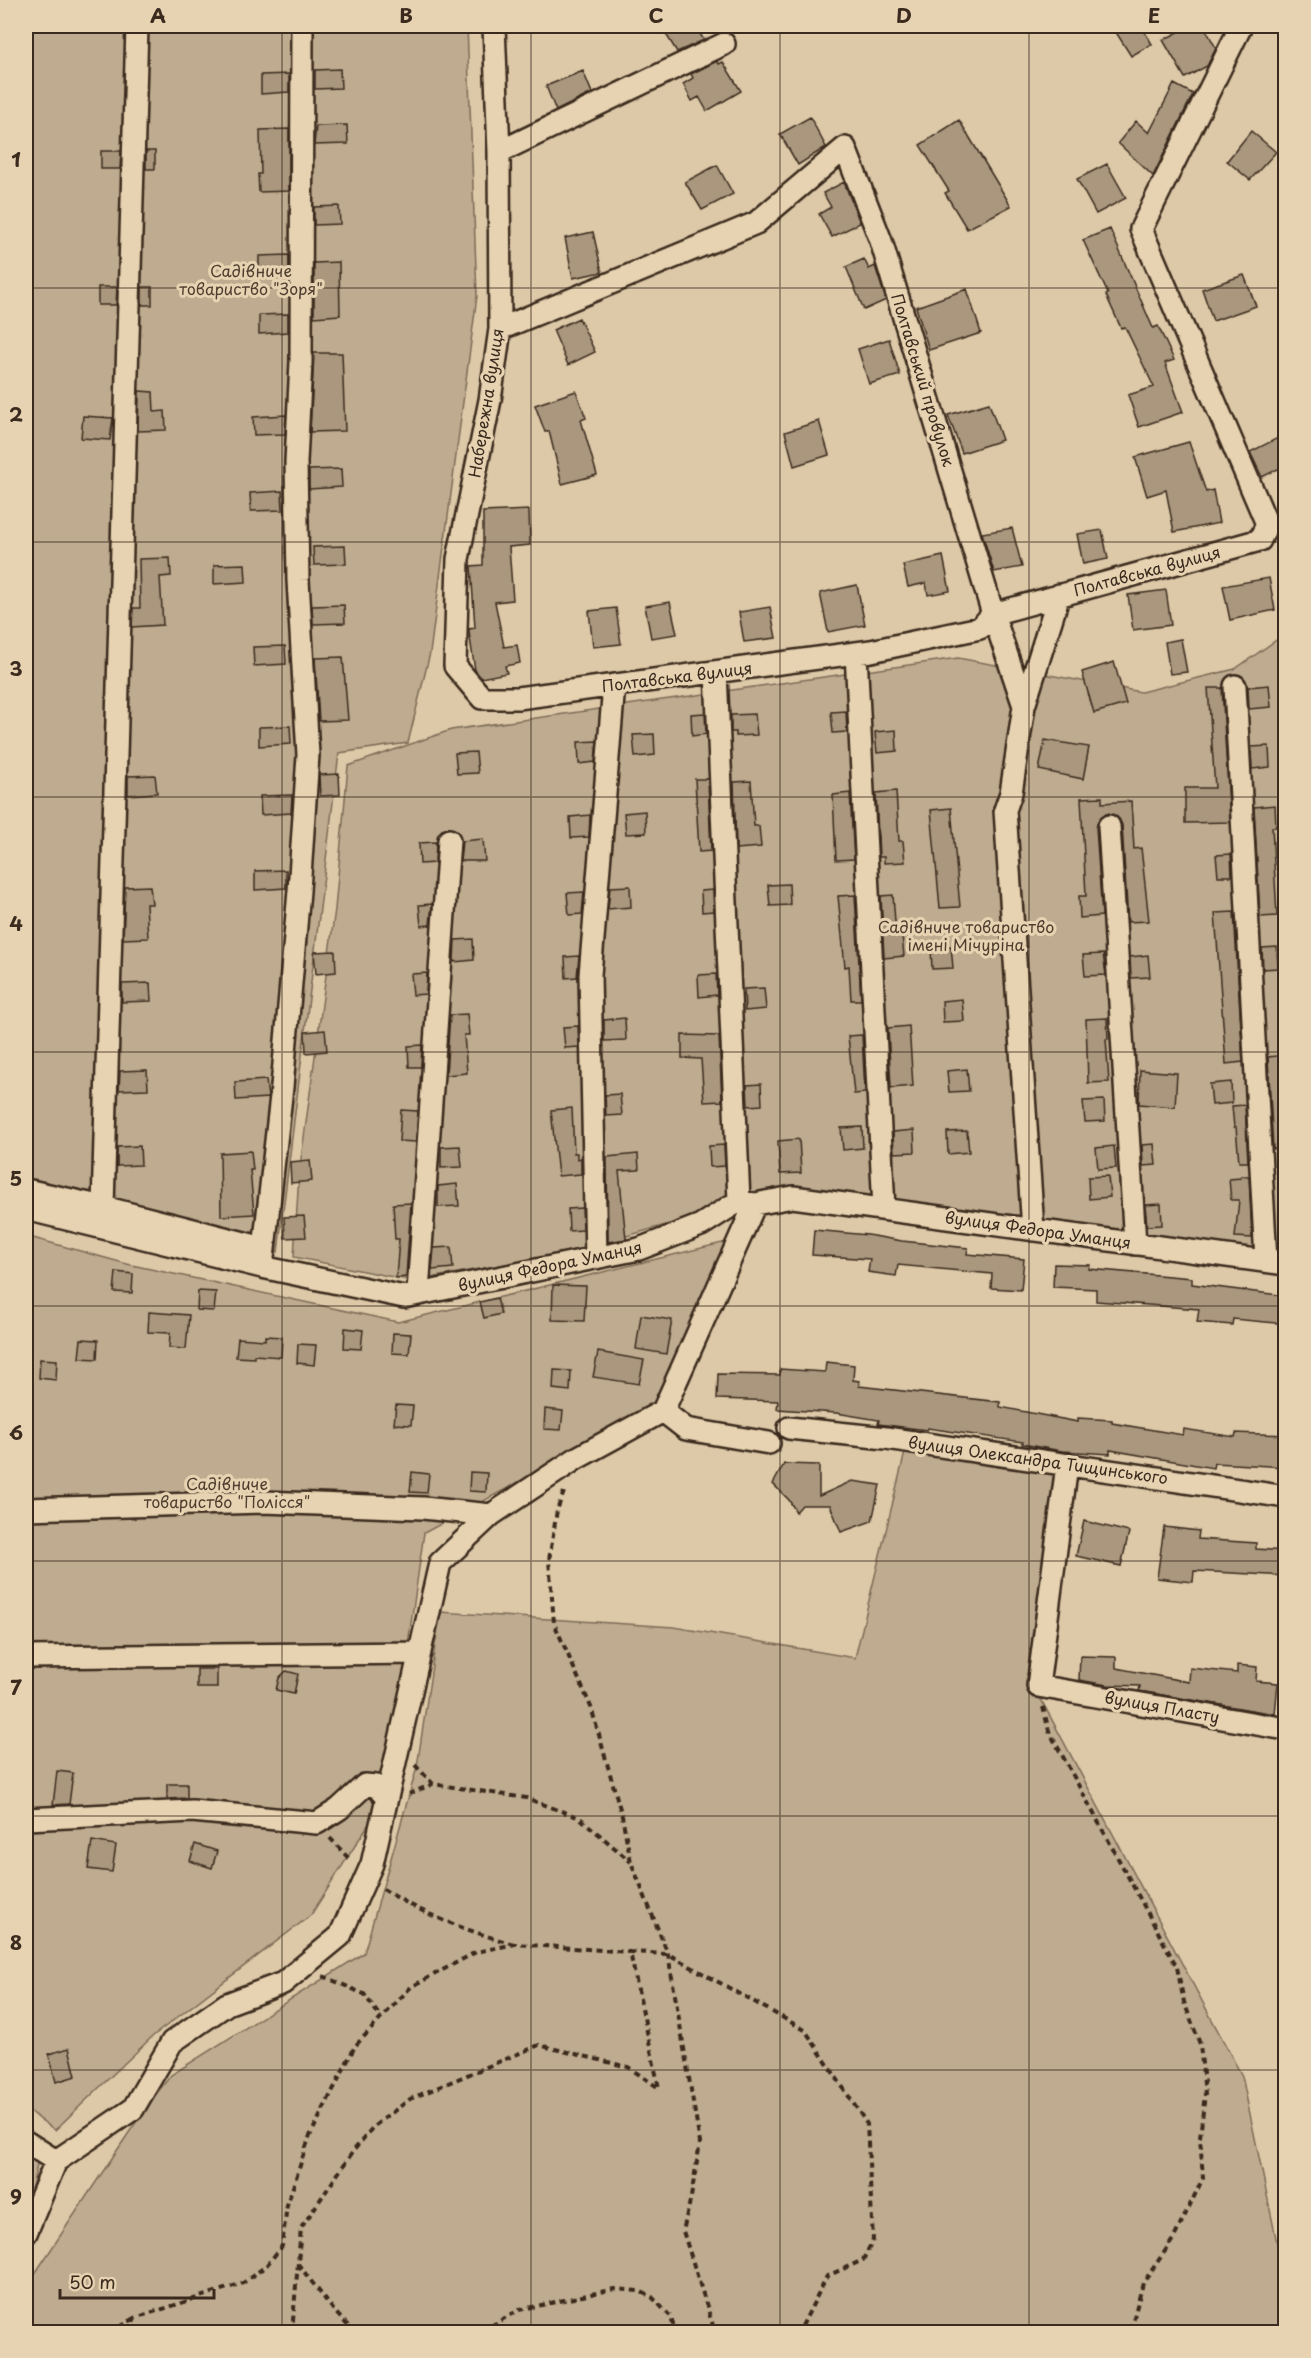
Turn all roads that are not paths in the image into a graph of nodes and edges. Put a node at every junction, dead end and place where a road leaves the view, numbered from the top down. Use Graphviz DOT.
graph roads {
  1 [pos="136,26"];
  2 [pos="302,26"];
  3 [pos="494,26"];
  4 [pos="1241,26"];
  5 [pos="724,44"];
  6 [pos="499,152"];
  7 [pos="500,329"];
  8 [pos="1059,595"];
  9 [pos="993,614"];
  10 [pos="856,653"];
  11 [pos="716,672"];
  12 [pos="614,685"];
  13 [pos="1235,686"];
  14 [pos="482,698"];
  15 [pos="1024,706"];
  16 [pos="1109,826"];
  17 [pos="449,840"];
  18 [pos="26,1190"];
  19 [pos="747,1203"];
  20 [pos="103,1207"];
  21 [pos="26,1209"];
  22 [pos="884,1209"];
  23 [pos="1033,1230"];
  24 [pos="1135,1244"];
  25 [pos="263,1258"];
  26 [pos="596,1258"];
  27 [pos="1276,1262"];
  28 [pos="418,1292"];
  29 [pos="663,1411"];
  30 [pos="789,1428"];
  31 [pos="769,1443"];
  32 [pos="1066,1464"];
  33 [pos="1286,1497"];
  34 [pos="26,1509"];
  35 [pos="491,1515"];
  36 [pos="420,1653"];
  37 [pos="26,1657"];
  38 [pos="1286,1729"];
  39 [pos="386,1797"];
  40 [pos="26,1819"];
  41 [pos="26,2142"];
  42 [pos="56,2161"];
  43 [pos="26,2233"];
  1 -- 20 [label="street"];
  2 -- 25 [label="street"];
  3 -- 6 [label="street, Набережна вулиця"];
  4 -- 8 [label="street, Полтавська вулиця"];
  5 -- 6 [label="street"];
  6 -- 7 [label="street, Набережна вулиця"];
  7 -- 9 [label="street, Полтавський провулок"];
  7 -- 14 [label="street, Набережна вулиця"];
  8 -- 9 [label="street, Полтавська вулиця"];
  8 -- 15 [label="street"];
  9 -- 10 [label="street, Полтавська вулиця"];
  9 -- 15 [label="street, Полтавський провулок"];
  10 -- 11 [label="street, Полтавська вулиця"];
  10 -- 22 [label="street"];
  11 -- 12 [label="street, Полтавська вулиця"];
  11 -- 19 [label="street"];
  12 -- 14 [label="street, Полтавська вулиця"];
  12 -- 26 [label="street"];
  13 -- 27 [label="street"];
  15 -- 23 [label="street"];
  16 -- 24 [label="street"];
  17 -- 28 [label="street"];
  18 -- 20 [label="street"];
  19 -- 22 [label="street, вулиця Федора Уманця"];
  19 -- 26 [label="street, вулиця Федора Уманця"];
  19 -- 29 [label="street"];
  20 -- 25 [label="street"];
  21 -- 25 [label="street, вулиця Федора Уманця"];
  22 -- 23 [label="street, вулиця Федора Уманця"];
  23 -- 24 [label="street, вулиця Федора Уманця"];
  24 -- 27 [label="street, вулиця Федора Уманця"];
  25 -- 28 [label="street, вулиця Федора Уманця"];
  26 -- 28 [label="street, вулиця Федора Уманця"];
  29 -- 31 [label="street"];
  29 -- 35 [label="street"];
  30 -- 32 [label="street, вулиця Олександра Тищинського"];
  32 -- 33 [label="street, вулиця Олександра Тищинського"];
  32 -- 38 [label="street, вулиця Пласту"];
  34 -- 35 [label="street"];
  35 -- 36 [label="street"];
  36 -- 37 [label="street"];
  36 -- 39 [label="street"];
  39 -- 40 [label="street"];
  39 -- 42 [label="street"];
  41 -- 42 [label="street"];
  42 -- 43 [label="street"];
}
